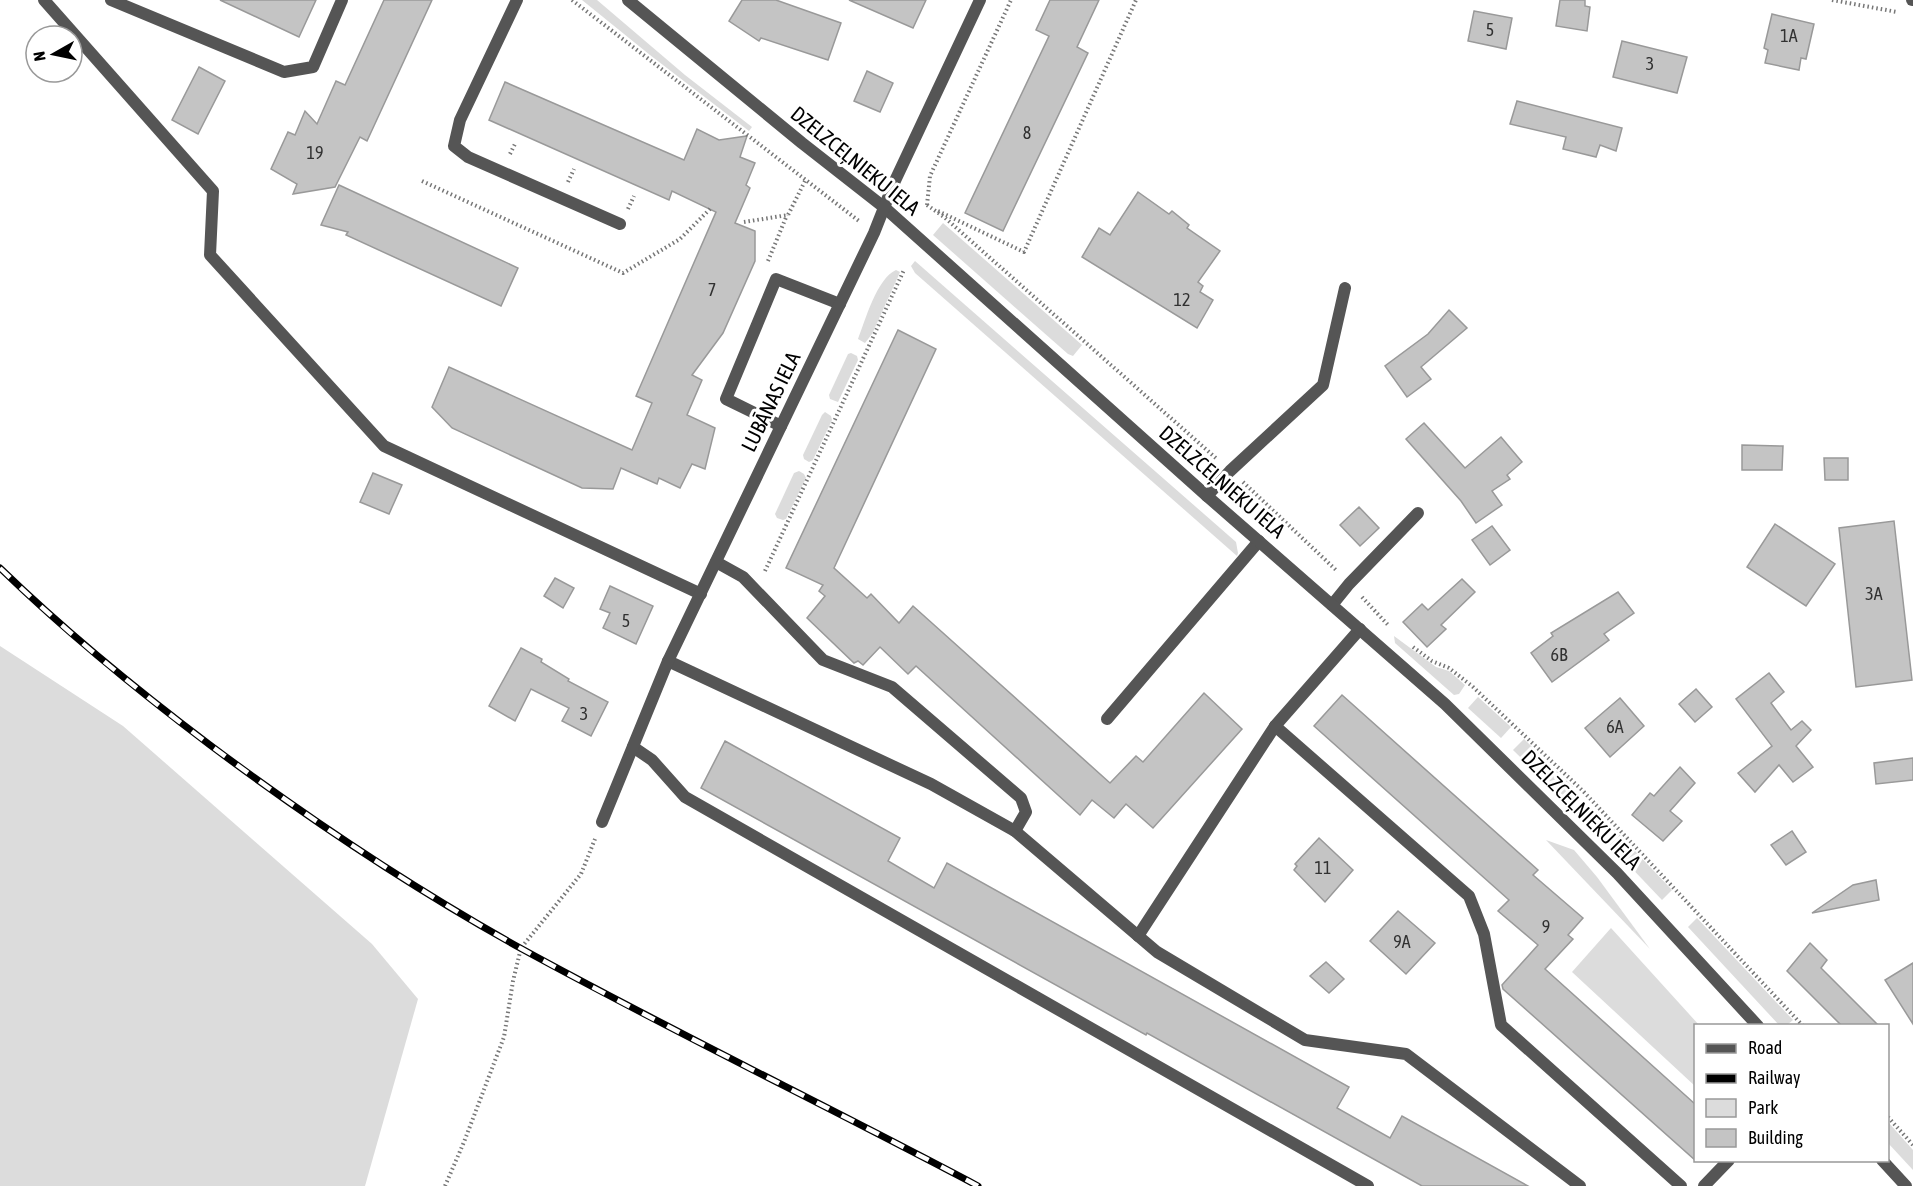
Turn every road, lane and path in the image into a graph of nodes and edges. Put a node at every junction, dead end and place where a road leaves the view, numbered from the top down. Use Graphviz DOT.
graph roads {
  1 [pos="44,0"];
  2 [pos="111,0"];
  3 [pos="342,0"];
  4 [pos="517,0"];
  5 [pos="572,0"];
  6 [pos="628,0"];
  7 [pos="980,0"];
  8 [pos="1011,0"];
  9 [pos="1136,0"];
  10 [pos="1832,0"];
  11 [pos="1902,12"];
  12 [pos="806,179"];
  13 [pos="422,181"];
  14 [pos="927,205"];
  15 [pos="711,208"];
  16 [pos="885,208"];
  17 [pos="788,215"];
  18 [pos="744,222"];
  19 [pos="620,224"];
  20 [pos="873,233"];
  21 [pos="904,270"];
  22 [pos="776,279"];
  23 [pos="1345,288"];
  24 [pos="840,304"];
  25 [pos="781,426"];
  26 [pos="1230,471"];
  27 [pos="1208,496"];
  28 [pos="1418,513"];
  29 [pos="1259,541"];
  30 [pos="716,562"];
  31 [pos="1349,584"];
  32 [pos="756,591"];
  33 [pos="701,594"];
  34 [pos="1332,605"];
  35 [pos="1389,626"];
  36 [pos="1360,628"];
  37 [pos="1406,641"];
  38 [pos="668,661"];
  39 [pos="1107,719"];
  40 [pos="1275,726"];
  41 [pos="633,747"];
  42 [pos="603,822"];
  43 [pos="1015,831"];
  44 [pos="1138,936"];
  45 [pos="1756,1024"];
  46 [pos="1801,1024"];
  47 [pos="1889,1119"];
  48 [pos="1913,1145"];
  49 [pos="1728,1162"];
  50 [pos="1883,1162"];
  51 [pos="445,1186"];
  52 [pos="1368,1186"];
  53 [pos="1580,1186"];
  54 [pos="1682,1186"];
  55 [pos="1704,1186"];
  56 [pos="1906,1186"];
  1 -- 33 [label="street"];
  2 -- 3 [label="street"];
  4 -- 19 [label="street"];
  5 -- 12 [label="path"];
  6 -- 16 [label="street, DZELZCEĻNIEKU IELA"];
  7 -- 16 [label="street, LUBĀNAS IELA"];
  8 -- 14 [label="path"];
  9 -- 14 [label="path"];
  10 -- 11 [label="path"];
  12 -- 17 [label="path"];
  12 -- 20 [label="path"];
  13 -- 15 [label="path"];
  14 -- 26 [label="path"];
  16 -- 20 [label="street, LUBĀNAS IELA"];
  16 -- 27 [label="street, DZELZCEĻNIEKU IELA"];
  17 -- 18 [label="path"];
  17 -- 22 [label="path"];
  20 -- 24 [label="street, LUBĀNAS IELA"];
  21 -- 32 [label="path"];
  22 -- 24 [label="street"];
  22 -- 25 [label="street"];
  23 -- 26 [label="street"];
  24 -- 25 [label="street, LUBĀNAS IELA"];
  25 -- 30 [label="street, LUBĀNAS IELA"];
  26 -- 27 [label="street"];
  26 -- 31 [label="path"];
  27 -- 29 [label="street, DZELZCEĻNIEKU IELA"];
  28 -- 31 [label="street"];
  29 -- 34 [label="street, DZELZCEĻNIEKU IELA"];
  29 -- 39 [label="street"];
  30 -- 32 [label="street"];
  30 -- 33 [label="street, LUBĀNAS IELA"];
  31 -- 34 [label="street"];
  31 -- 35 [label="path"];
  32 -- 43 [label="street"];
  33 -- 38 [label="street, LUBĀNAS IELA"];
  34 -- 36 [label="street, DZELZCEĻNIEKU IELA"];
  36 -- 40 [label="street"];
  36 -- 45 [label="street, DZELZCEĻNIEKU IELA"];
  37 -- 46 [label="path"];
  38 -- 41 [label="street, LUBĀNAS IELA"];
  38 -- 43 [label="street"];
  40 -- 44 [label="street"];
  40 -- 54 [label="street"];
  41 -- 42 [label="street, LUBĀNAS IELA"];
  41 -- 52 [label="street"];
  42 -- 51 [label="path"];
  43 -- 44 [label="street"];
  44 -- 53 [label="street"];
  47 -- 48 [label="path"];
  49 -- 55 [label="street"];
  50 -- 56 [label="street"];
}
